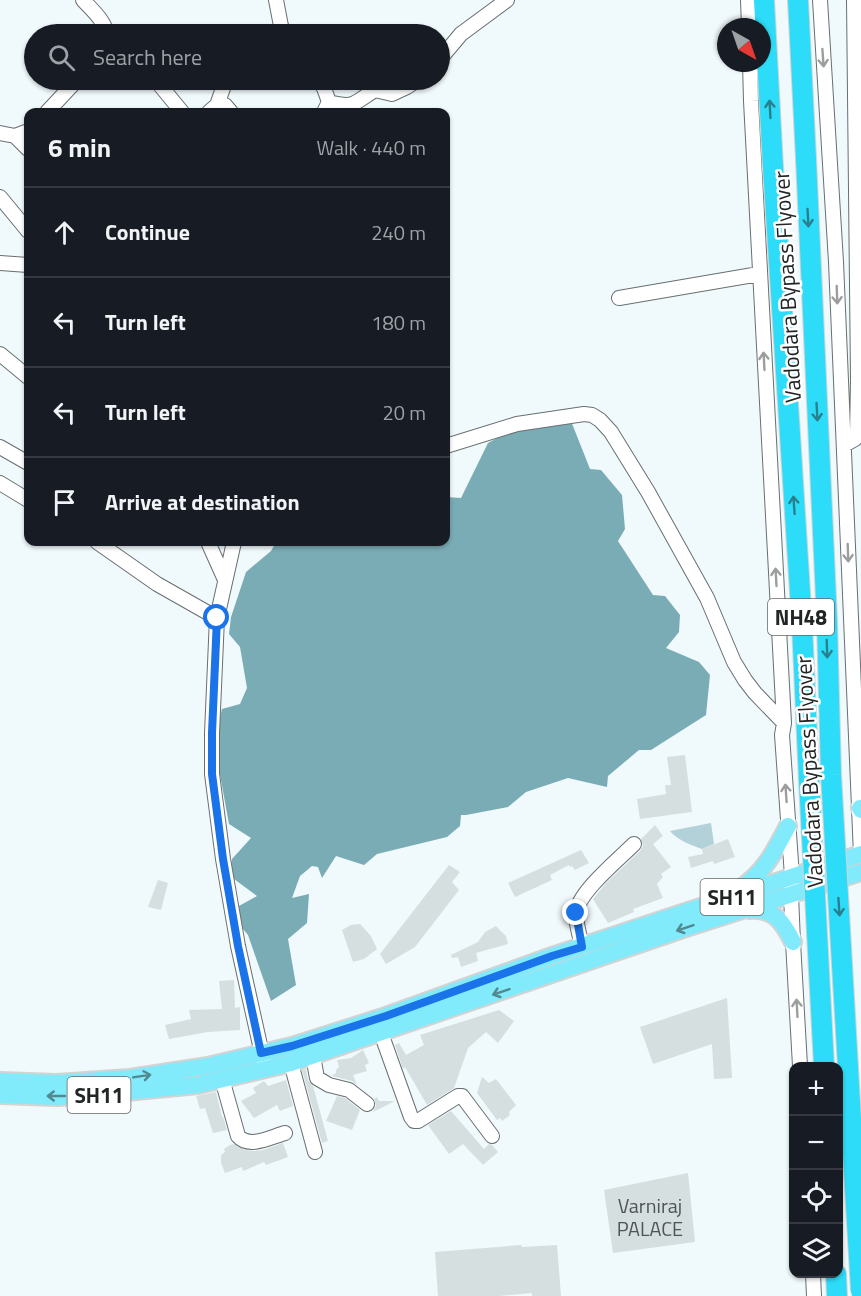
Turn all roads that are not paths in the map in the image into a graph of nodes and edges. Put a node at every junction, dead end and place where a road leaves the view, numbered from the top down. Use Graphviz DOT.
graph roads {
  1 [pos="83,0"];
  2 [pos="276,0"];
  3 [pos="507,0"];
  4 [pos="748,0"];
  5 [pos="764,0"];
  6 [pos="798,0"];
  7 [pos="819,0"];
  8 [pos="854,0"];
  9 [pos="749,18"];
  10 [pos="104,24"];
  11 [pos="282,24"];
  12 [pos="450,47"];
  13 [pos="750,72"];
  14 [pos="69,90"];
  15 [pos="164,90"];
  16 [pos="222,90"];
  17 [pos="324,90"];
  18 [pos="375,90"];
  19 [pos="379,90"];
  20 [pos="401,90"];
  21 [pos="326,107"];
  22 [pos="55,108"];
  23 [pos="179,108"];
  24 [pos="213,108"];
  25 [pos="215,108"];
  26 [pos="228,108"];
  27 [pos="0,133"];
  28 [pos="22,134"];
  29 [pos="0,197"];
  30 [pos="24,226"];
  31 [pos="1,262"];
  32 [pos="24,265"];
  33 [pos="759,274"];
  34 [pos="619,298"];
  35 [pos="0,354"];
  36 [pos="24,373"];
  37 [pos="859,438"];
  38 [pos="450,445"];
  39 [pos="844,445"];
  40 [pos="0,447"];
  41 [pos="24,461"];
  42 [pos="0,483"];
  43 [pos="24,498"];
  44 [pos="103,546"];
  45 [pos="210,546"];
  46 [pos="233,546"];
  47 [pos="225,580"];
  48 [pos="217,618"];
  49 [pos="784,723"];
  50 [pos="860,809"];
  51 [pos="788,826"];
  52 [pos="634,844"];
  53 [pos="861,855"];
  54 [pos="861,872"];
  55 [pos="792,876"];
  56 [pos="791,896"];
  57 [pos="720,901"];
  58 [pos="738,910"];
  59 [pos="793,942"];
  60 [pos="582,947"];
  61 [pos="381,1033"];
  62 [pos="313,1056"];
  63 [pos="264,1061"];
  64 [pos="800,1062"];
  65 [pos="824,1062"];
  66 [pos="291,1063"];
  67 [pos="222,1079"];
  68 [pos="0,1081"];
  69 [pos="0,1095"];
  70 [pos="367,1104"];
  71 [pos="285,1133"];
  72 [pos="492,1136"];
  73 [pos="315,1152"];
  74 [pos="813,1278"];
  75 [pos="836,1278"];
  76 [pos="861,1291"];
  77 [pos="814,1296"];
  78 [pos="837,1296"];
  1 -- 10 [label="street"];
  2 -- 11 [label="street"];
  3 -- 12 [label="street"];
  4 -- 9 [label="street"];
  65 -- 5 [label="highway, Vadodara Bypass Flyover / NH48, one-way, bridge"];
  6 -- 76 [label="highway, Vadodara Bypass Flyover / NH48, one-way, bridge"];
  7 -- 39 [label="street, one-way"];
  8 -- 37 [label="street"];
  13 -- 33 [label="street"];
  14 -- 22 [label="street"];
  15 -- 23 [label="street"];
  16 -- 24 [label="street"];
  17 -- 21 [label="street"];
  18 -- 21 [label="street"];
  19 -- 20 [label="street"];
  25 -- 26 [label="street"];
  27 -- 28 [label="street"];
  29 -- 30 [label="street"];
  31 -- 32 [label="street"];
  33 -- 34 [label="street"];
  49 -- 33 [label="street, one-way"];
  35 -- 36 [label="street"];
  37 -- 39 [label="street"];
  38 -- 49 [label="street"];
  39 -- 50 [label="street, one-way"];
  40 -- 41 [label="street"];
  42 -- 43 [label="street"];
  44 -- 48 [label="street"];
  45 -- 47 [label="street"];
  46 -- 47 [label="street"];
  47 -- 48 [label="street"];
  48 -- 63 [label="street"];
  51 -- 49 [label="street, one-way"];
  50 -- 53 [label="street"];
  51 -- 55 [label="street"];
  51 -- 57 [label="main road"];
  52 -- 60 [label="street"];
  53 -- 55 [label="main road, SH11"];
  54 -- 56 [label="main road, SH11"];
  55 -- 56 [label="street"];
  55 -- 57 [label="main road, SH11"];
  56 -- 58 [label="main road, SH11"];
  56 -- 59 [label="street"];
  57 -- 60 [label="main road, SH11"];
  58 -- 59 [label="main road"];
  58 -- 61 [label="main road, SH11, one-way"];
  64 -- 59 [label="street, one-way"];
  60 -- 63 [label="main road, SH11"];
  61 -- 62 [label="main road, SH11"];
  61 -- 72 [label="street"];
  62 -- 66 [label="main road, SH11"];
  62 -- 70 [label="street"];
  63 -- 66 [label="main road, SH11"];
  63 -- 67 [label="main road, SH11"];
  68 -- 63 [label="main road, SH11, one-way"];
  66 -- 73 [label="street"];
  67 -- 69 [label="main road, SH11, one-way"];
  67 -- 71 [label="street"];
  74 -- 77 [label="street"];
  75 -- 78 [label="highway"];
}
